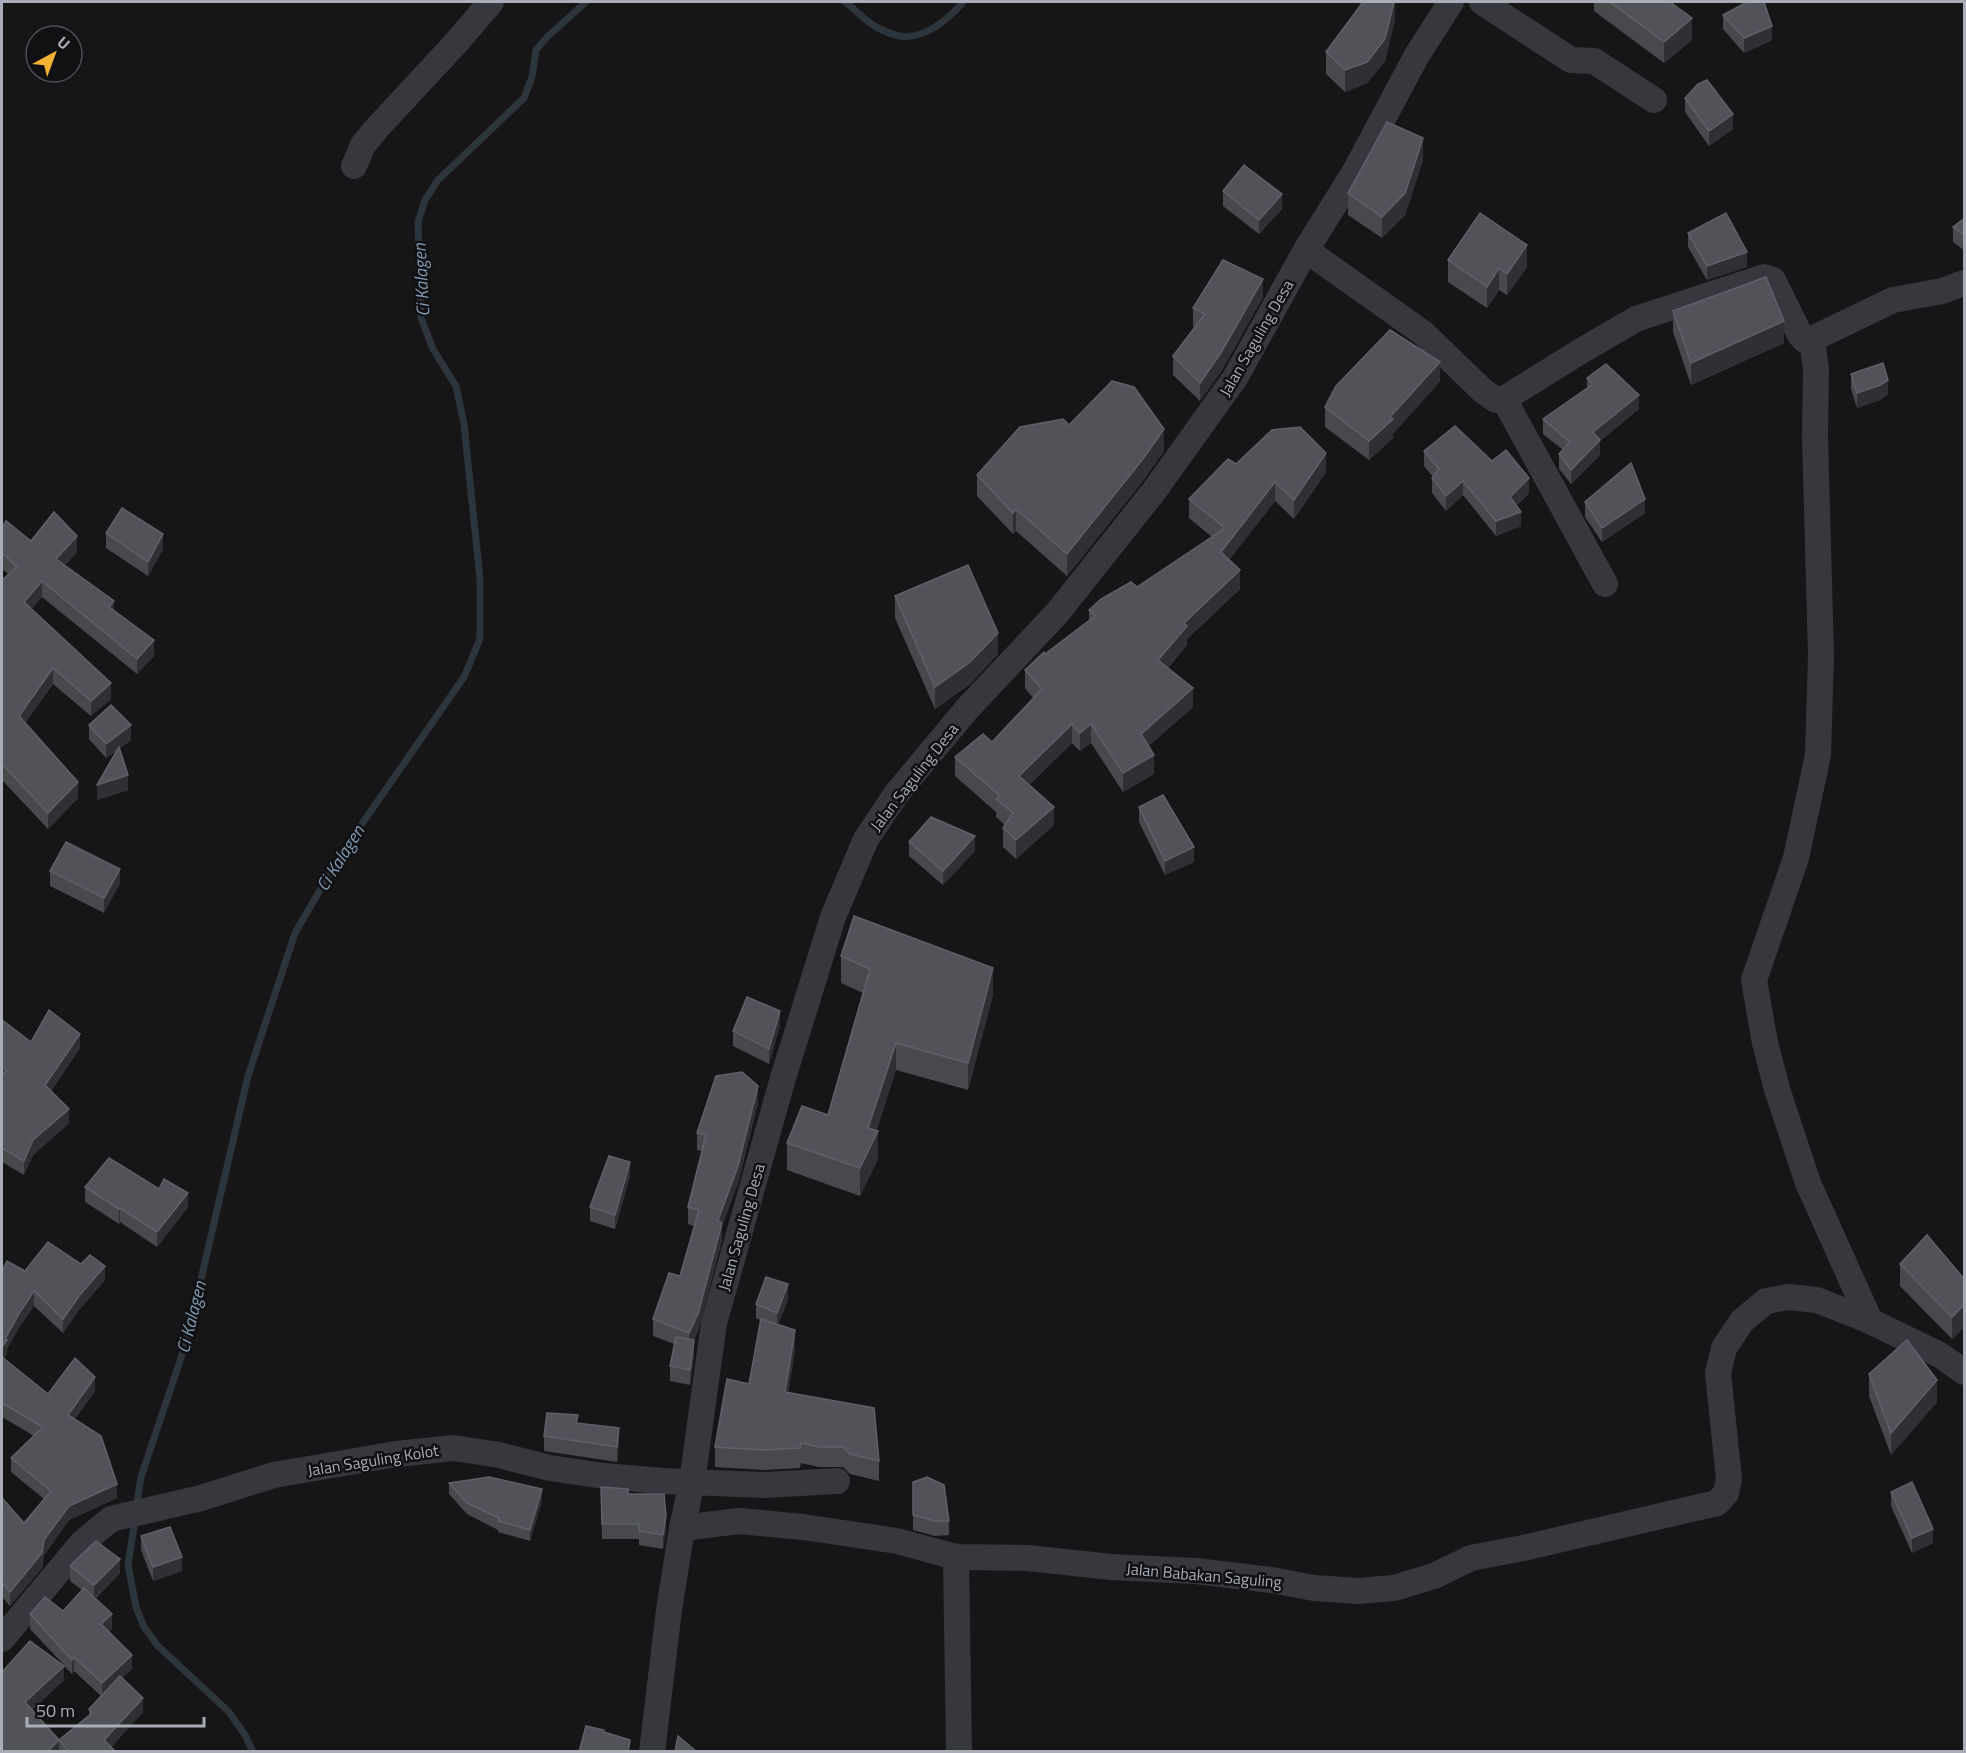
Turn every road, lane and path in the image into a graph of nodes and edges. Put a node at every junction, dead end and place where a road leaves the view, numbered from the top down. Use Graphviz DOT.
graph roads {
  1 [pos="491,2"];
  2 [pos="1451,2"];
  3 [pos="1482,2"];
  4 [pos="1654,100"];
  5 [pos="354,165"];
  6 [pos="1306,250"];
  7 [pos="1965,283"];
  8 [pos="1812,339"];
  9 [pos="1504,399"];
  10 [pos="1605,584"];
  11 [pos="1870,1321"];
  12 [pos="1965,1372"];
  13 [pos="837,1481"];
  14 [pos="692,1482"];
  15 [pos="682,1528"];
  16 [pos="956,1557"];
  17 [pos="6,1625"];
  18 [pos="652,1752"];
  19 [pos="959,1752"];
  1 -- 5 [label="street"];
  2 -- 6 [label="street, Jalan Saguling Desa"];
  3 -- 4 [label="street"];
  6 -- 9 [label="street"];
  6 -- 14 [label="street, Jalan Saguling Desa"];
  7 -- 8 [label="street"];
  8 -- 9 [label="street"];
  8 -- 11 [label="street"];
  9 -- 10 [label="street"];
  11 -- 12 [label="street"];
  11 -- 16 [label="street, Jalan Babakan Saguling"];
  13 -- 14 [label="street, Jalan Saguling Kolot"];
  14 -- 15 [label="street, Jalan Saguling Desa"];
  14 -- 17 [label="street, Jalan Saguling Kolot"];
  15 -- 16 [label="street, Jalan Babakan Saguling"];
  15 -- 18 [label="street, Jalan Saguling Desa"];
  16 -- 19 [label="street"];
}
